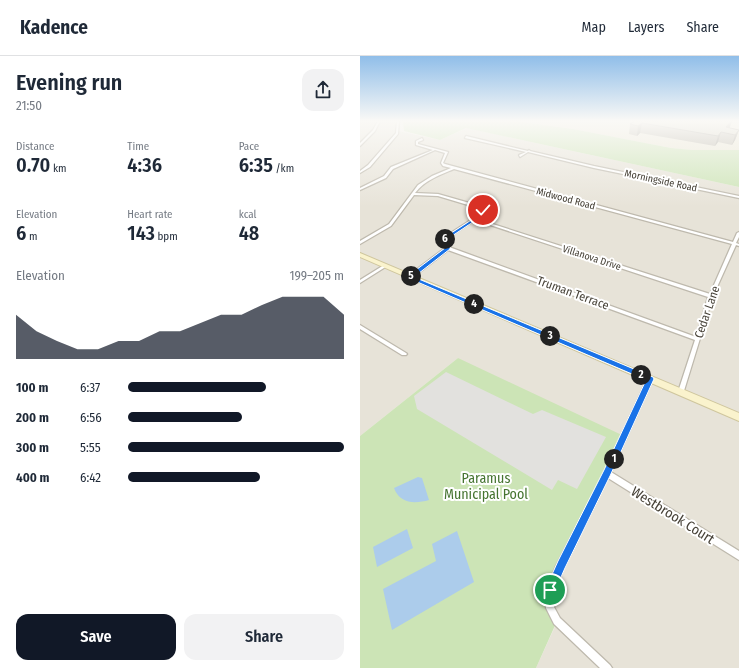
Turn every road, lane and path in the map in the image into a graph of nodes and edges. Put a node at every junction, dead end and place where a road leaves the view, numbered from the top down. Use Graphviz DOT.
graph roads {
  1 [pos="382,150"];
  2 [pos="434,150"];
  3 [pos="519,150"];
  4 [pos="529,152"];
  5 [pos="520,156"];
  6 [pos="453,168"];
  7 [pos="360,172"];
  8 [pos="360,189"];
  9 [pos="414,194"];
  10 [pos="739,197"];
  11 [pos="474,219"];
  12 [pos="739,233"];
  13 [pos="360,242"];
  14 [pos="737,244"];
  15 [pos="448,248"];
  16 [pos="360,255"];
  17 [pos="385,266"];
  18 [pos="410,277"];
  19 [pos="360,282"];
  20 [pos="711,296"];
  21 [pos="360,327"];
  22 [pos="697,339"];
  23 [pos="404,354"];
  24 [pos="650,379"];
  25 [pos="681,392"];
  26 [pos="739,417"];
  27 [pos="607,473"];
  28 [pos="739,556"];
  29 [pos="607,668"];
  1 -- 7 [label="street"];
  2 -- 6 [label="street"];
  2 -- 8 [label="street"];
  3 -- 4 [label="street, Morningside Road"];
  4 -- 5 [label="street"];
  4 -- 10 [label="street, Morningside Road"];
  6 -- 9 [label="street"];
  6 -- 14 [label="street, Midwood Road"];
  9 -- 11 [label="street"];
  9 -- 13 [label="street"];
  11 -- 15 [label="street"];
  11 -- 20 [label="street, Villanova Drive"];
  12 -- 14 [label="street, Cedar Lane"];
  14 -- 20 [label="street, Cedar Lane"];
  15 -- 18 [label="street"];
  15 -- 22 [label="street, Truman Terrace"];
  16 -- 17 [label="street"];
  17 -- 18 [label="street"];
  17 -- 19 [label="street"];
  18 -- 24 [label="street"];
  20 -- 22 [label="street, Cedar Lane"];
  21 -- 23 [label="street"];
  22 -- 25 [label="street, Cedar Lane"];
  24 -- 25 [label="street"];
  24 -- 27 [label="street"];
  25 -- 26 [label="street"];
  27 -- 28 [label="street, Westbrook Court"];
  27 -- 29 [label="street"];
}
